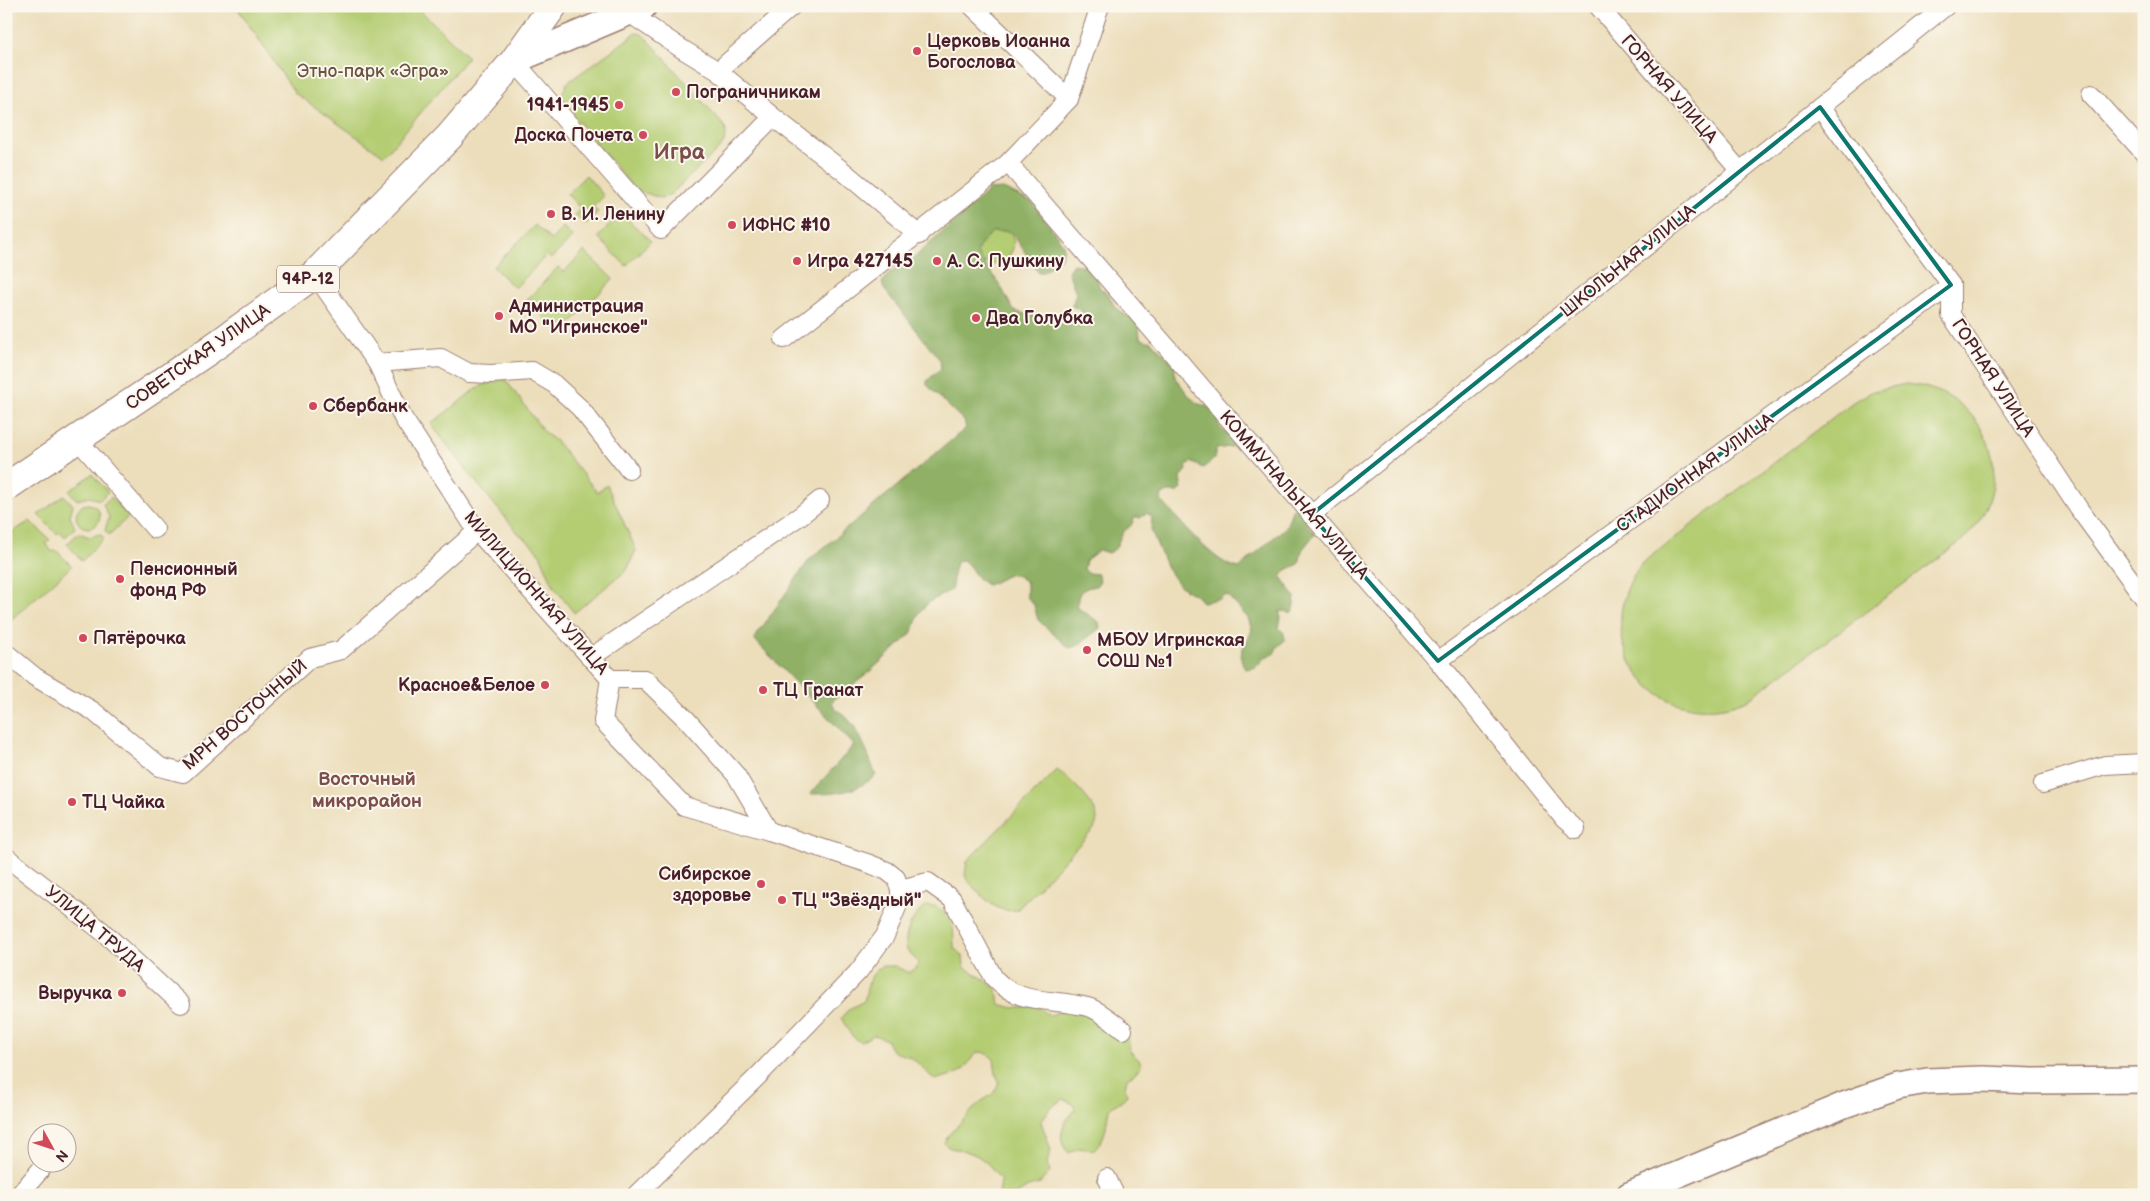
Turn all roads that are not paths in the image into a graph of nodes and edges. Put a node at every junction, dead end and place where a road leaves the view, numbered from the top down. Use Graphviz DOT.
graph roads {
  1 [pos="553,6"];
  2 [pos="792,6"];
  3 [pos="972,6"];
  4 [pos="1100,6"];
  5 [pos="1598,6"];
  6 [pos="1946,6"];
  7 [pos="631,8"];
  8 [pos="514,61"];
  9 [pos="718,71"];
  10 [pos="2091,94"];
  11 [pos="1069,100"];
  12 [pos="1820,107"];
  13 [pos="772,117"];
  14 [pos="2144,154"];
  15 [pos="1008,163"];
  16 [pos="1740,171"];
  17 [pos="919,235"];
  18 [pos="315,274"];
  19 [pos="1952,285"];
  20 [pos="784,339"];
  21 [pos="377,363"];
  22 [pos="78,440"];
  23 [pos="629,470"];
  24 [pos="6,487"];
  25 [pos="820,500"];
  26 [pos="1311,515"];
  27 [pos="155,529"];
  28 [pos="477,531"];
  29 [pos="2144,598"];
  30 [pos="6,653"];
  31 [pos="590,658"];
  32 [pos="1438,661"];
  33 [pos="610,679"];
  34 [pos="2144,763"];
  35 [pos="2043,784"];
  36 [pos="1576,829"];
  37 [pos="769,831"];
  38 [pos="6,857"];
  39 [pos="900,889"];
  40 [pos="181,1004"];
  41 [pos="1123,1030"];
  42 [pos="2144,1080"];
  43 [pos="37,1174"];
  44 [pos="1107,1178"];
  45 [pos="19,1195"];
  46 [pos="636,1195"];
  47 [pos="1115,1195"];
  48 [pos="1629,1195"];
  1 -- 8 [label="main road, СОВЕТСКАЯ УЛИЦА / 94Р-12"];
  2 -- 9 [label="street"];
  3 -- 11 [label="street"];
  4 -- 11 [label="street"];
  5 -- 16 [label="street, ГОРНАЯ УЛИЦА"];
  6 -- 12 [label="street, ШКОЛЬНАЯ УЛИЦА"];
  7 -- 8 [label="street"];
  7 -- 9 [label="street"];
  8 -- 13 [label="street"];
  8 -- 18 [label="main road, СОВЕТСКАЯ УЛИЦА / 94Р-12"];
  9 -- 13 [label="street"];
  10 -- 14 [label="street"];
  11 -- 15 [label="street"];
  12 -- 16 [label="street, ШКОЛЬНАЯ УЛИЦА"];
  12 -- 19 [label="street"];
  13 -- 17 [label="street"];
  15 -- 17 [label="street"];
  15 -- 26 [label="street, КОММУНАЛЬНАЯ УЛИЦА"];
  16 -- 26 [label="street, ШКОЛЬНАЯ УЛИЦА"];
  17 -- 20 [label="street"];
  18 -- 21 [label="street, МИЛИЦИОННАЯ УЛИЦА"];
  18 -- 22 [label="main road, СОВЕТСКАЯ УЛИЦА / 94Р-12"];
  19 -- 29 [label="street, ГОРНАЯ УЛИЦА"];
  19 -- 32 [label="street, СТАДИОННАЯ УЛИЦА"];
  21 -- 23 [label="street"];
  21 -- 28 [label="street, МИЛИЦИОННАЯ УЛИЦА"];
  22 -- 24 [label="main road, СОВЕТСКАЯ УЛИЦА / 94Р-12"];
  22 -- 27 [label="street"];
  25 -- 31 [label="street"];
  26 -- 32 [label="street, КОММУНАЛЬНАЯ УЛИЦА"];
  28 -- 30 [label="street, МРН ВОСТОЧНЫЙ"];
  28 -- 31 [label="street, МИЛИЦИОННАЯ УЛИЦА"];
  31 -- 33 [label="street, МИЛИЦИОННАЯ УЛИЦА"];
  32 -- 36 [label="street, КОММУНАЛЬНАЯ УЛИЦА"];
  33 -- 37 [label="street"];
  33 -- 37 [label="street, МИЛИЦИОННАЯ УЛИЦА"];
  34 -- 35 [label="street"];
  37 -- 39 [label="street, МИЛИЦИОННАЯ УЛИЦА"];
  38 -- 40 [label="street, УЛИЦА ТРУДА"];
  39 -- 41 [label="street"];
  39 -- 46 [label="street"];
  42 -- 48 [label="street"];
  43 -- 45 [label="street"];
  44 -- 47 [label="street"];
}
